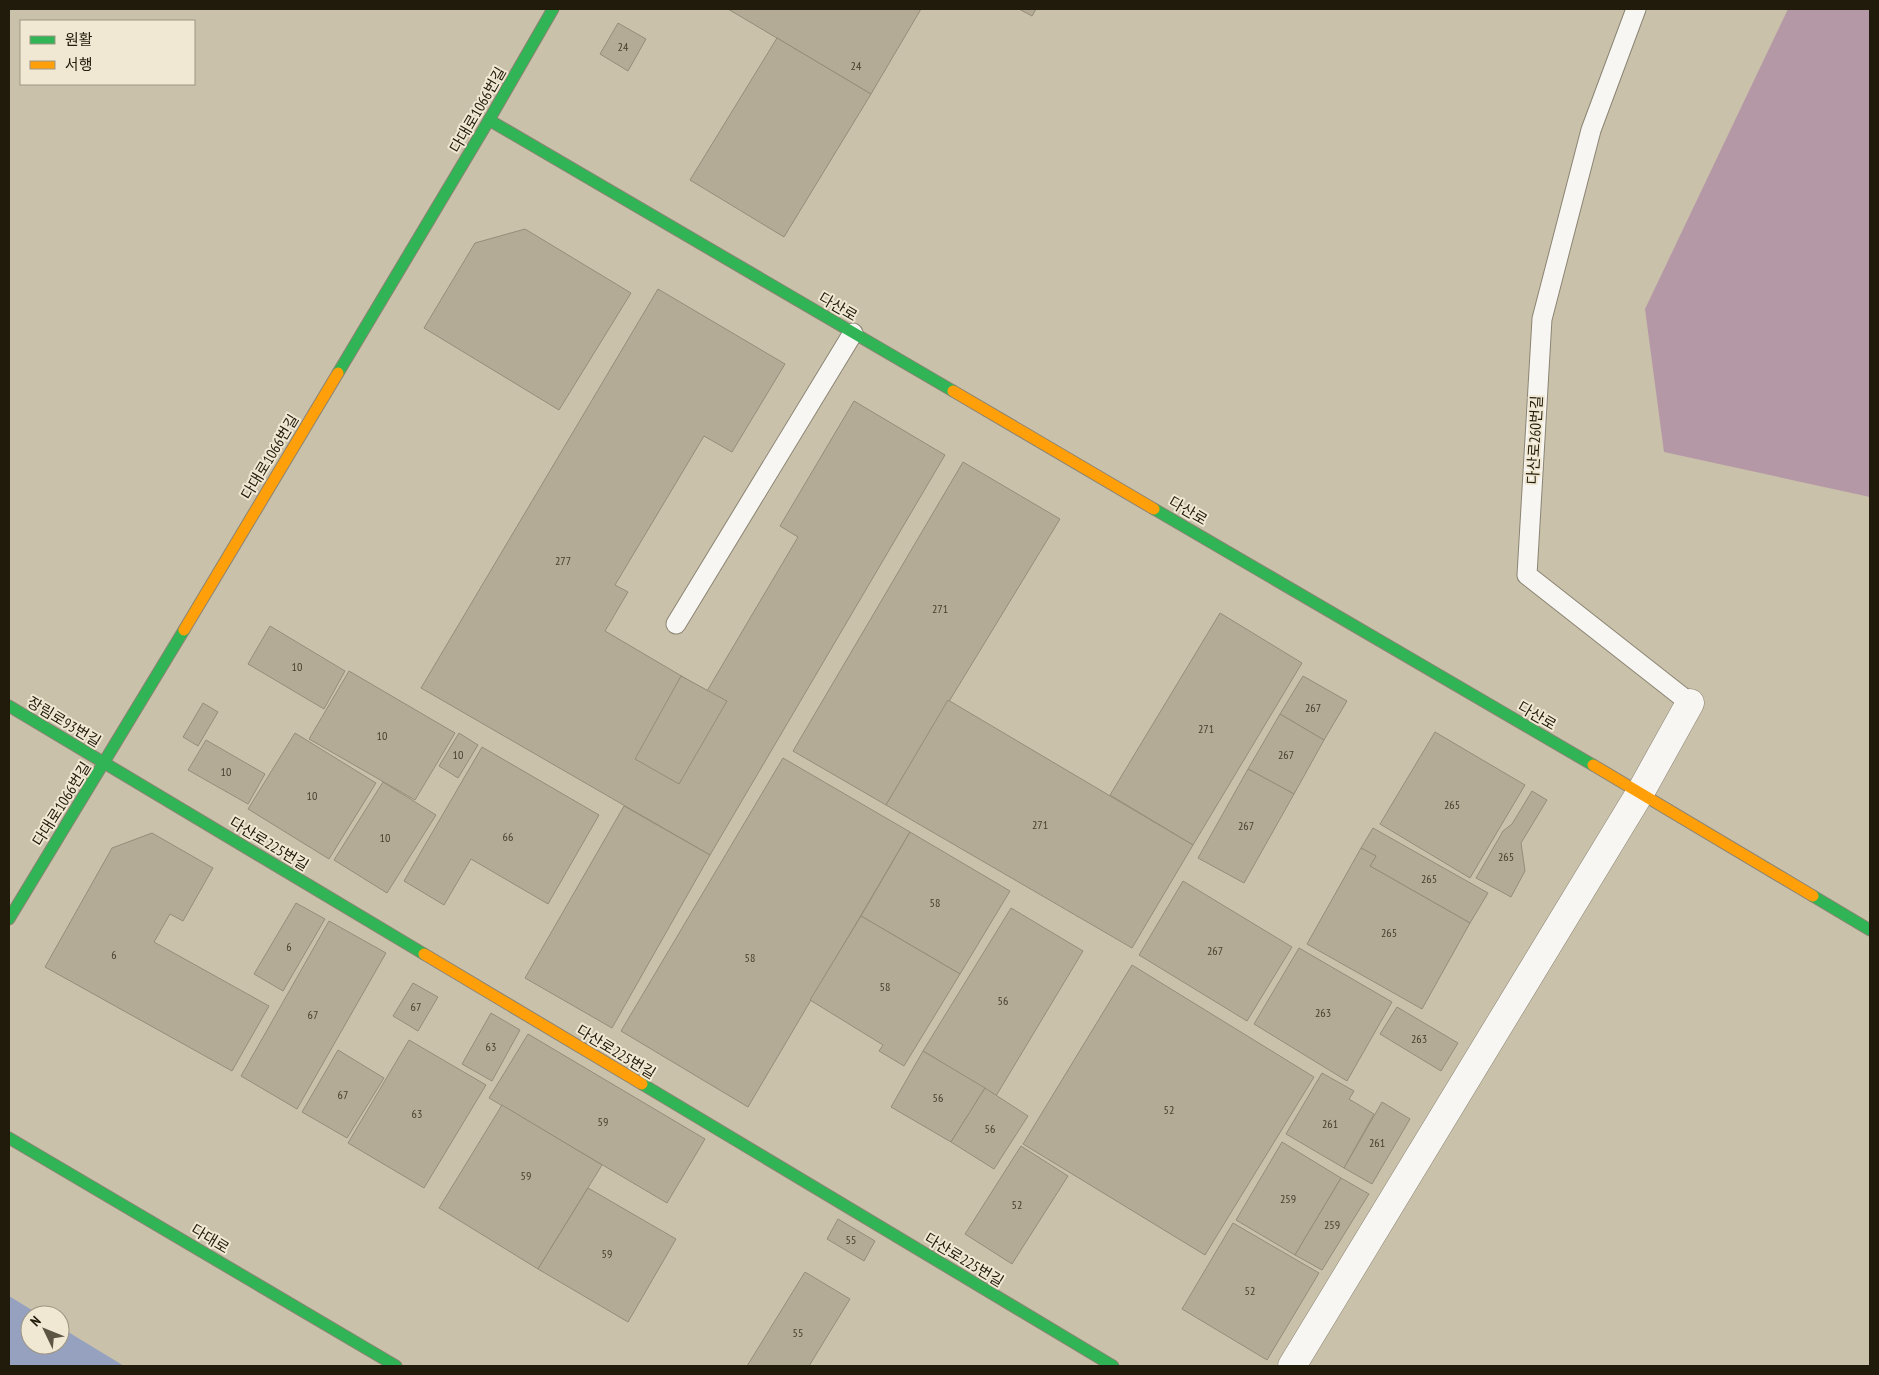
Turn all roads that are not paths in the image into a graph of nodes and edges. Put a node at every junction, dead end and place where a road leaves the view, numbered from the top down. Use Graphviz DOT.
graph roads {
  1 [pos="554,9"];
  2 [pos="1636,9"];
  3 [pos="490,120"];
  4 [pos="853,333"];
  5 [pos="676,624"];
  6 [pos="1690,703"];
  7 [pos="9,706"];
  8 [pos="104,764"];
  9 [pos="1640,793"];
  10 [pos="9,919"];
  11 [pos="1870,930"];
  12 [pos="9,1138"];
  13 [pos="396,1366"];
  14 [pos="1113,1366"];
  15 [pos="1292,1366"];
  1 -- 3 [label="street, 다대로1066번길"];
  2 -- 6 [label="lane, 다산로260번길"];
  3 -- 4 [label="street, 다산로"];
  3 -- 8 [label="street, 다대로1066번길"];
  4 -- 5 [label="lane"];
  4 -- 9 [label="street, 다산로"];
  6 -- 9 [label="street, 다산로260번길"];
  7 -- 8 [label="street, 장림로93번길"];
  8 -- 10 [label="street, 다대로1066번길"];
  8 -- 14 [label="street, 다산로225번길"];
  9 -- 11 [label="street, 다산로"];
  9 -- 15 [label="street, 다산로260번길"];
  12 -- 13 [label="street, 다대로"];
}
